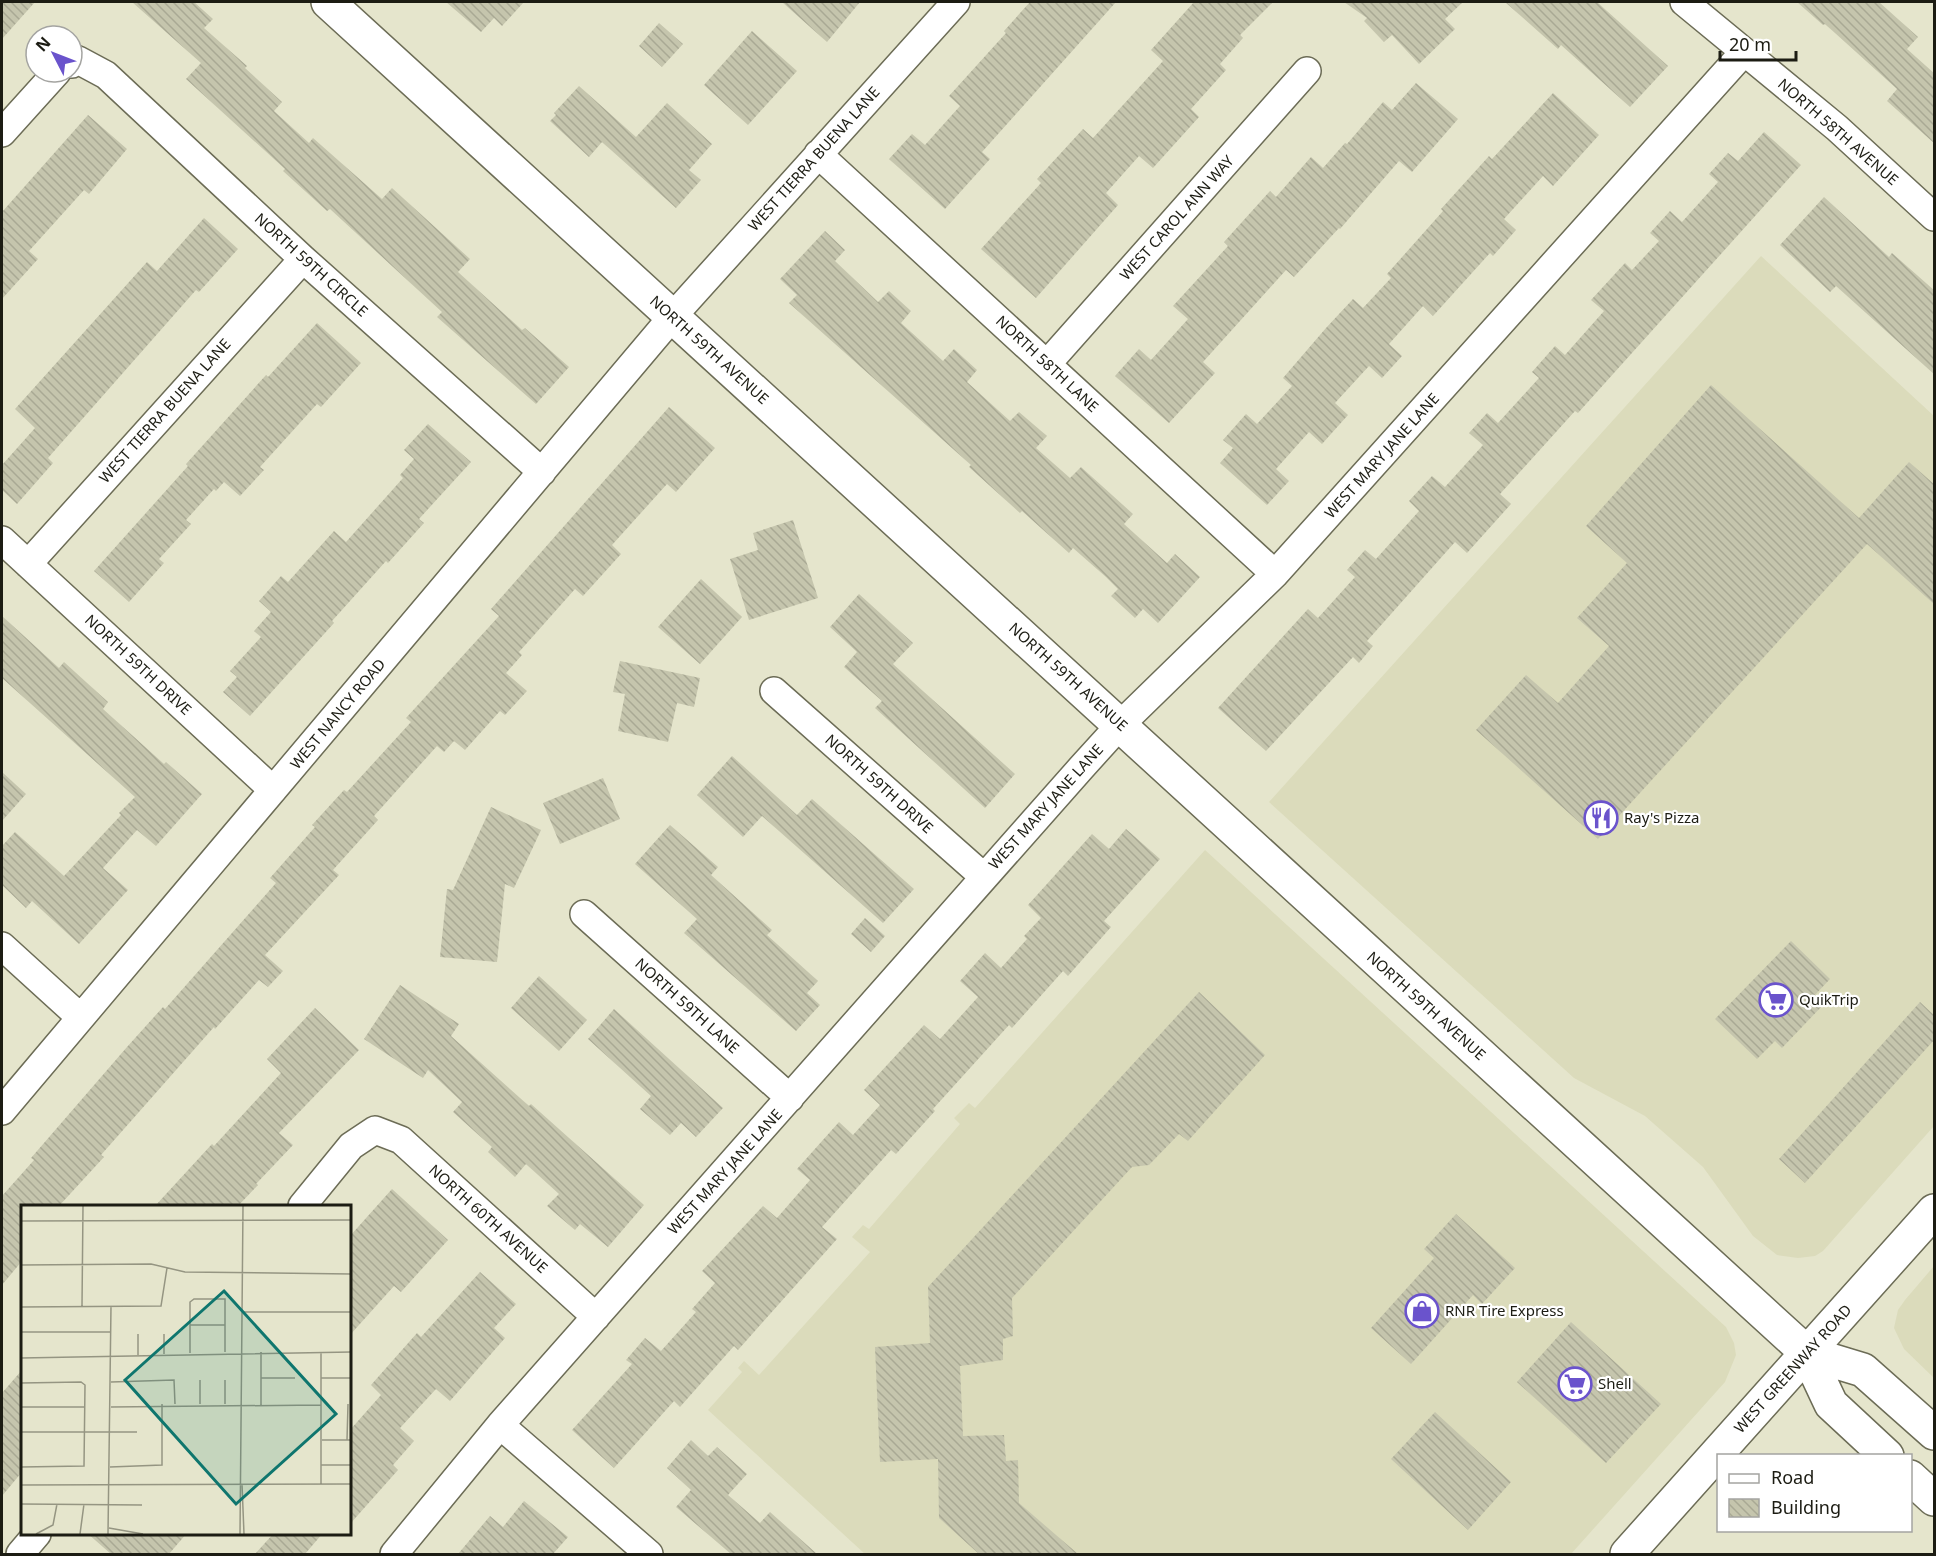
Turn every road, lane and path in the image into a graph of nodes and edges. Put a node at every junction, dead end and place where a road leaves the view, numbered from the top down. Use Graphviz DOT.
graph roads {
  1 [pos="956,2"];
  2 [pos="1684,2"];
  3 [pos="332,3"];
  4 [pos="1744,52"];
  5 [pos="84,69"];
  6 [pos="1307,71"];
  7 [pos="50,84"];
  8 [pos="2,133"];
  9 [pos="818,154"];
  10 [pos="1935,217"];
  11 [pos="303,259"];
  12 [pos="672,316"];
  13 [pos="1047,364"];
  14 [pos="542,472"];
  15 [pos="2,540"];
  16 [pos="28,564"];
  17 [pos="1275,574"];
  18 [pos="774,692"];
  19 [pos="1120,725"];
  20 [pos="273,790"];
  21 [pos="984,877"];
  22 [pos="584,914"];
  23 [pos="2,946"];
  24 [pos="80,1017"];
  25 [pos="790,1098"];
  26 [pos="2,1111"];
  27 [pos="303,1205"];
  28 [pos="1935,1211"];
  29 [pos="596,1317"];
  30 [pos="1807,1353"];
  31 [pos="500,1425"];
  32 [pos="1935,1434"];
  33 [pos="1886,1454"];
  34 [pos="1912,1478"];
  35 [pos="1935,1499"];
  36 [pos="35,1535"];
  37 [pos="20,1554"];
  38 [pos="394,1554"];
  39 [pos="650,1554"];
  40 [pos="1627,1554"];
  1 -- 9 [label="street, WEST TIERRA BUENA LANE"];
  2 -- 4 [label="street, NORTH 58TH AVENUE"];
  3 -- 12 [label="main road, NORTH 59TH AVENUE"];
  4 -- 10 [label="street, NORTH 58TH AVENUE"];
  4 -- 17 [label="street, WEST MARY JANE LANE"];
  5 -- 11 [label="street, NORTH 59TH CIRCLE"];
  6 -- 13 [label="street, WEST CAROL ANN WAY"];
  7 -- 8 [label="street"];
  9 -- 12 [label="street, WEST TIERRA BUENA LANE"];
  9 -- 13 [label="street, NORTH 58TH LANE"];
  11 -- 14 [label="street, NORTH 59TH CIRCLE"];
  11 -- 16 [label="street, WEST TIERRA BUENA LANE"];
  12 -- 14 [label="street, WEST NANCY ROAD"];
  12 -- 19 [label="main road, NORTH 59TH AVENUE"];
  13 -- 17 [label="street, NORTH 58TH LANE"];
  14 -- 20 [label="street, WEST NANCY ROAD"];
  15 -- 16 [label="street, NORTH 59TH DRIVE"];
  16 -- 20 [label="street, NORTH 59TH DRIVE"];
  17 -- 19 [label="street, WEST MARY JANE LANE"];
  18 -- 21 [label="street, NORTH 59TH DRIVE"];
  19 -- 21 [label="street, WEST MARY JANE LANE"];
  19 -- 30 [label="main road, NORTH 59TH AVENUE"];
  20 -- 24 [label="street, WEST NANCY ROAD"];
  21 -- 25 [label="street, WEST MARY JANE LANE"];
  22 -- 25 [label="street, NORTH 59TH LANE"];
  23 -- 24 [label="street"];
  24 -- 26 [label="street, WEST NANCY ROAD"];
  25 -- 29 [label="street, WEST MARY JANE LANE"];
  27 -- 29 [label="street, NORTH 60TH AVENUE"];
  28 -- 30 [label="main road, WEST GREENWAY ROAD"];
  29 -- 31 [label="street, WEST MARY JANE LANE"];
  30 -- 32 [label="main road, NORTH 59TH AVENUE"];
  30 -- 33 [label="main road, NORTH 59TH AVENUE"];
  30 -- 40 [label="main road, WEST GREENWAY ROAD"];
  31 -- 38 [label="street, WEST MARY JANE LANE"];
  31 -- 39 [label="street"];
  34 -- 35 [label="main road"];
  36 -- 37 [label="street"];
}
